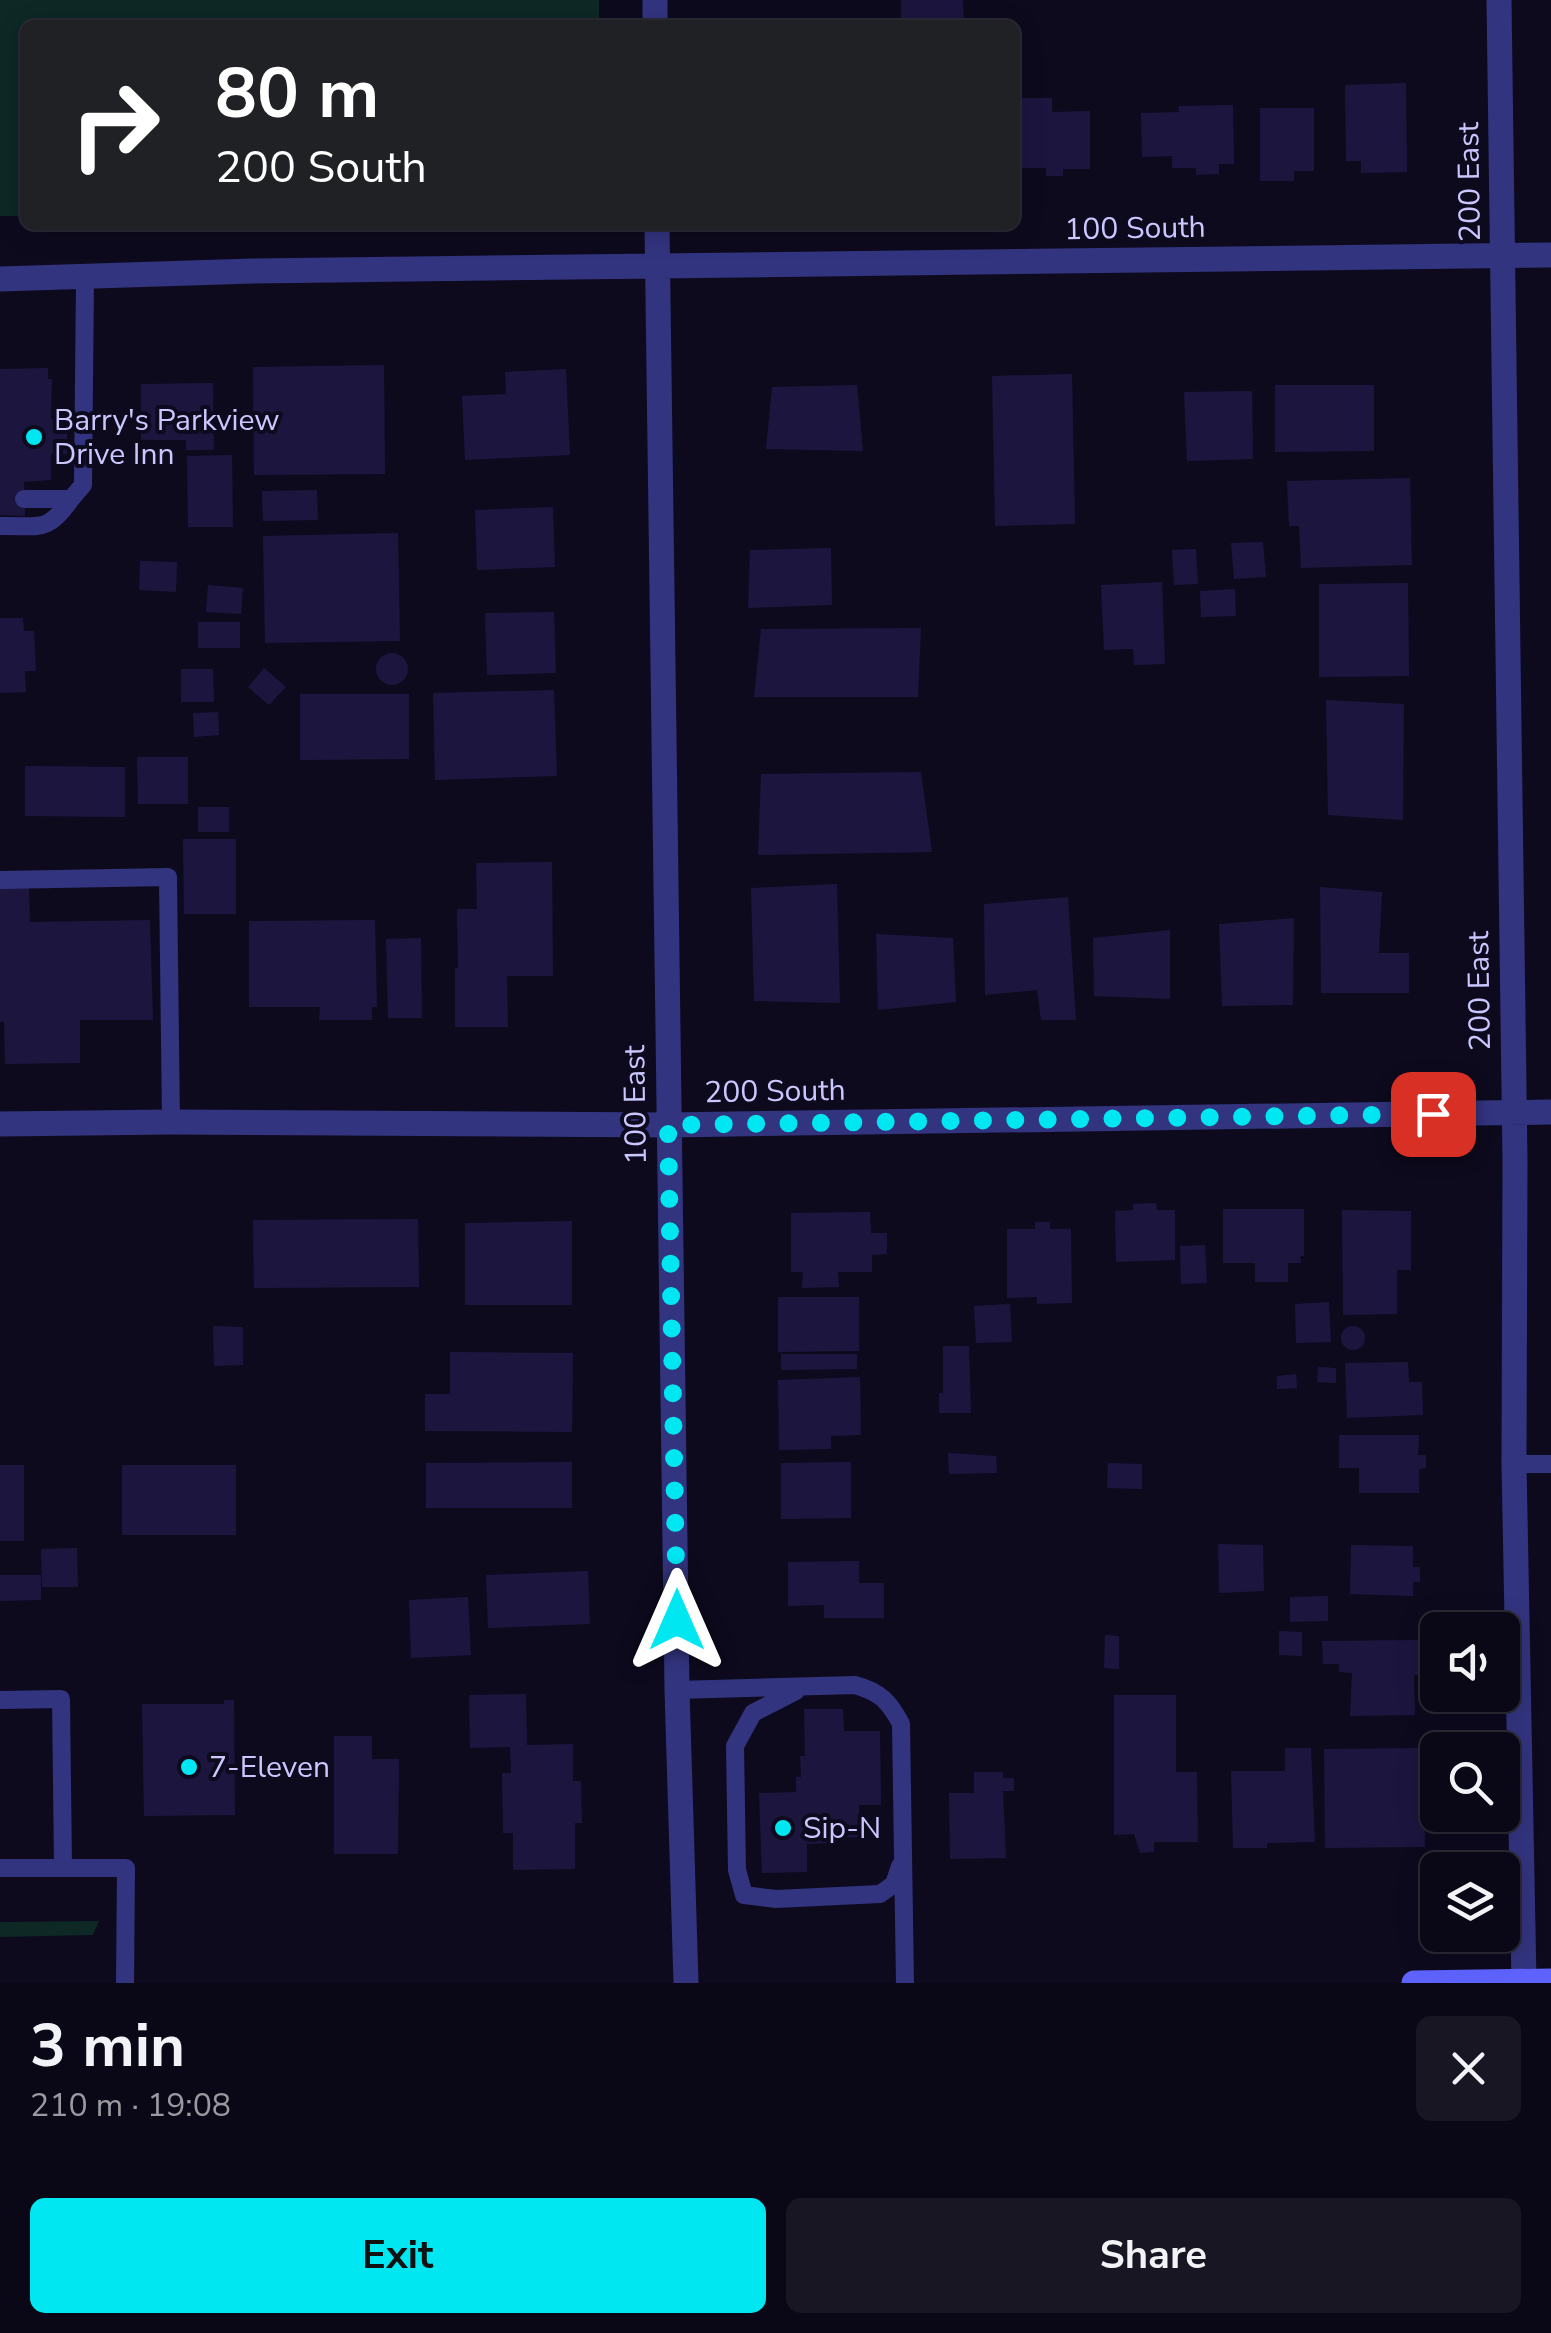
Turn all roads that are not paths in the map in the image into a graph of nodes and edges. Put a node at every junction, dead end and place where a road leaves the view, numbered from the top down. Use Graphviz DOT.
graph roads {
  1 [pos="1499,0"];
  2 [pos="657,230"];
  3 [pos="1551,254"];
  4 [pos="1503,255"];
  5 [pos="658,268"];
  6 [pos="0,278"];
  7 [pos="85,278"];
  8 [pos="71,499"];
  9 [pos="24,500"];
  10 [pos="0,526"];
  11 [pos="0,880"];
  12 [pos="1513,1112"];
  13 [pos="1551,1112"];
  14 [pos="171,1122"];
  15 [pos="0,1124"];
  16 [pos="668,1125"];
  17 [pos="1514,1464"];
  18 [pos="1551,1464"];
  19 [pos="801,1688"];
  20 [pos="677,1690"];
  21 [pos="0,1700"];
  22 [pos="904,1856"];
  23 [pos="0,1868"];
  24 [pos="62,1868"];
  25 [pos="1524,1982"];
  26 [pos="1551,1982"];
  27 [pos="125,1983"];
  28 [pos="686,1983"];
  29 [pos="905,1983"];
  30 [pos="1414,1983"];
  1 -- 4 [label="street, 200 East"];
  2 -- 5 [label="street, 100 East"];
  3 -- 4 [label="street, 100 South"];
  4 -- 5 [label="street, 100 South"];
  4 -- 12 [label="street, 200 East"];
  5 -- 7 [label="street, 100 South"];
  5 -- 16 [label="street, 100 East"];
  6 -- 7 [label="street, 100 South"];
  7 -- 8 [label="lane"];
  8 -- 9 [label="lane"];
  8 -- 10 [label="lane"];
  11 -- 14 [label="lane"];
  12 -- 13 [label="street, 200 South"];
  12 -- 16 [label="street, 200 South"];
  12 -- 17 [label="street, 200 East"];
  14 -- 15 [label="street, 200 South"];
  14 -- 16 [label="street, 200 South"];
  16 -- 20 [label="street, 100 East"];
  17 -- 18 [label="lane"];
  17 -- 25 [label="street, 200 East"];
  19 -- 20 [label="lane"];
  19 -- 22 [label="lane"];
  19 -- 22 [label="lane"];
  20 -- 28 [label="street, 100 East"];
  21 -- 24 [label="lane"];
  22 -- 29 [label="lane"];
  23 -- 24 [label="lane"];
  24 -- 27 [label="lane"];
  25 -- 26 [label="main road"];
  25 -- 30 [label="main road"];
}
